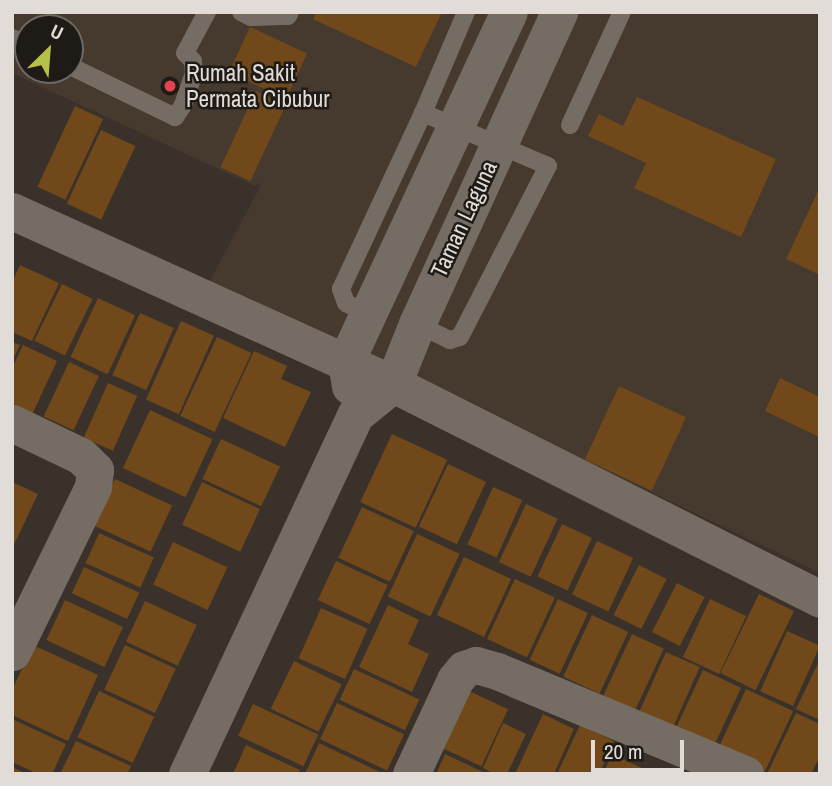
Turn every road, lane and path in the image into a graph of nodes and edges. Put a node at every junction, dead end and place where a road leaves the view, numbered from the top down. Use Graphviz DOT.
graph roads {
  1 [pos="207,12"];
  2 [pos="241,12"];
  3 [pos="290,12"];
  4 [pos="466,12"];
  5 [pos="509,12"];
  6 [pos="559,12"];
  7 [pos="622,12"];
  8 [pos="84,73"];
  9 [pos="423,113"];
  10 [pos="570,125"];
  11 [pos="458,126"];
  12 [pos="499,143"];
  13 [pos="12,211"];
  14 [pos="369,313"];
  15 [pos="417,324"];
  16 [pos="346,362"];
  17 [pos="393,384"];
  18 [pos="356,414"];
  19 [pos="12,424"];
  20 [pos="820,599"];
  21 [pos="12,652"];
  22 [pos="187,774"];
  23 [pos="411,774"];
  24 [pos="745,774"];
  1 -- 8 [label="lane"];
  2 -- 3 [label="lane"];
  4 -- 9 [label="lane"];
  5 -- 11 [label="street, Taman Laguna"];
  6 -- 12 [label="street, Taman Laguna"];
  7 -- 10 [label="lane"];
  9 -- 11 [label="lane"];
  9 -- 14 [label="lane"];
  11 -- 12 [label="lane"];
  11 -- 14 [label="street, Taman Laguna"];
  12 -- 15 [label="street, Taman Laguna"];
  12 -- 15 [label="lane"];
  13 -- 16 [label="street"];
  14 -- 16 [label="street, Taman Laguna"];
  15 -- 17 [label="street, Taman Laguna"];
  16 -- 17 [label="street"];
  16 -- 18 [label="street"];
  17 -- 18 [label="street, Taman Laguna"];
  17 -- 20 [label="street"];
  18 -- 22 [label="street, Taman Laguna"];
  19 -- 21 [label="street"];
  23 -- 24 [label="street"];
}
